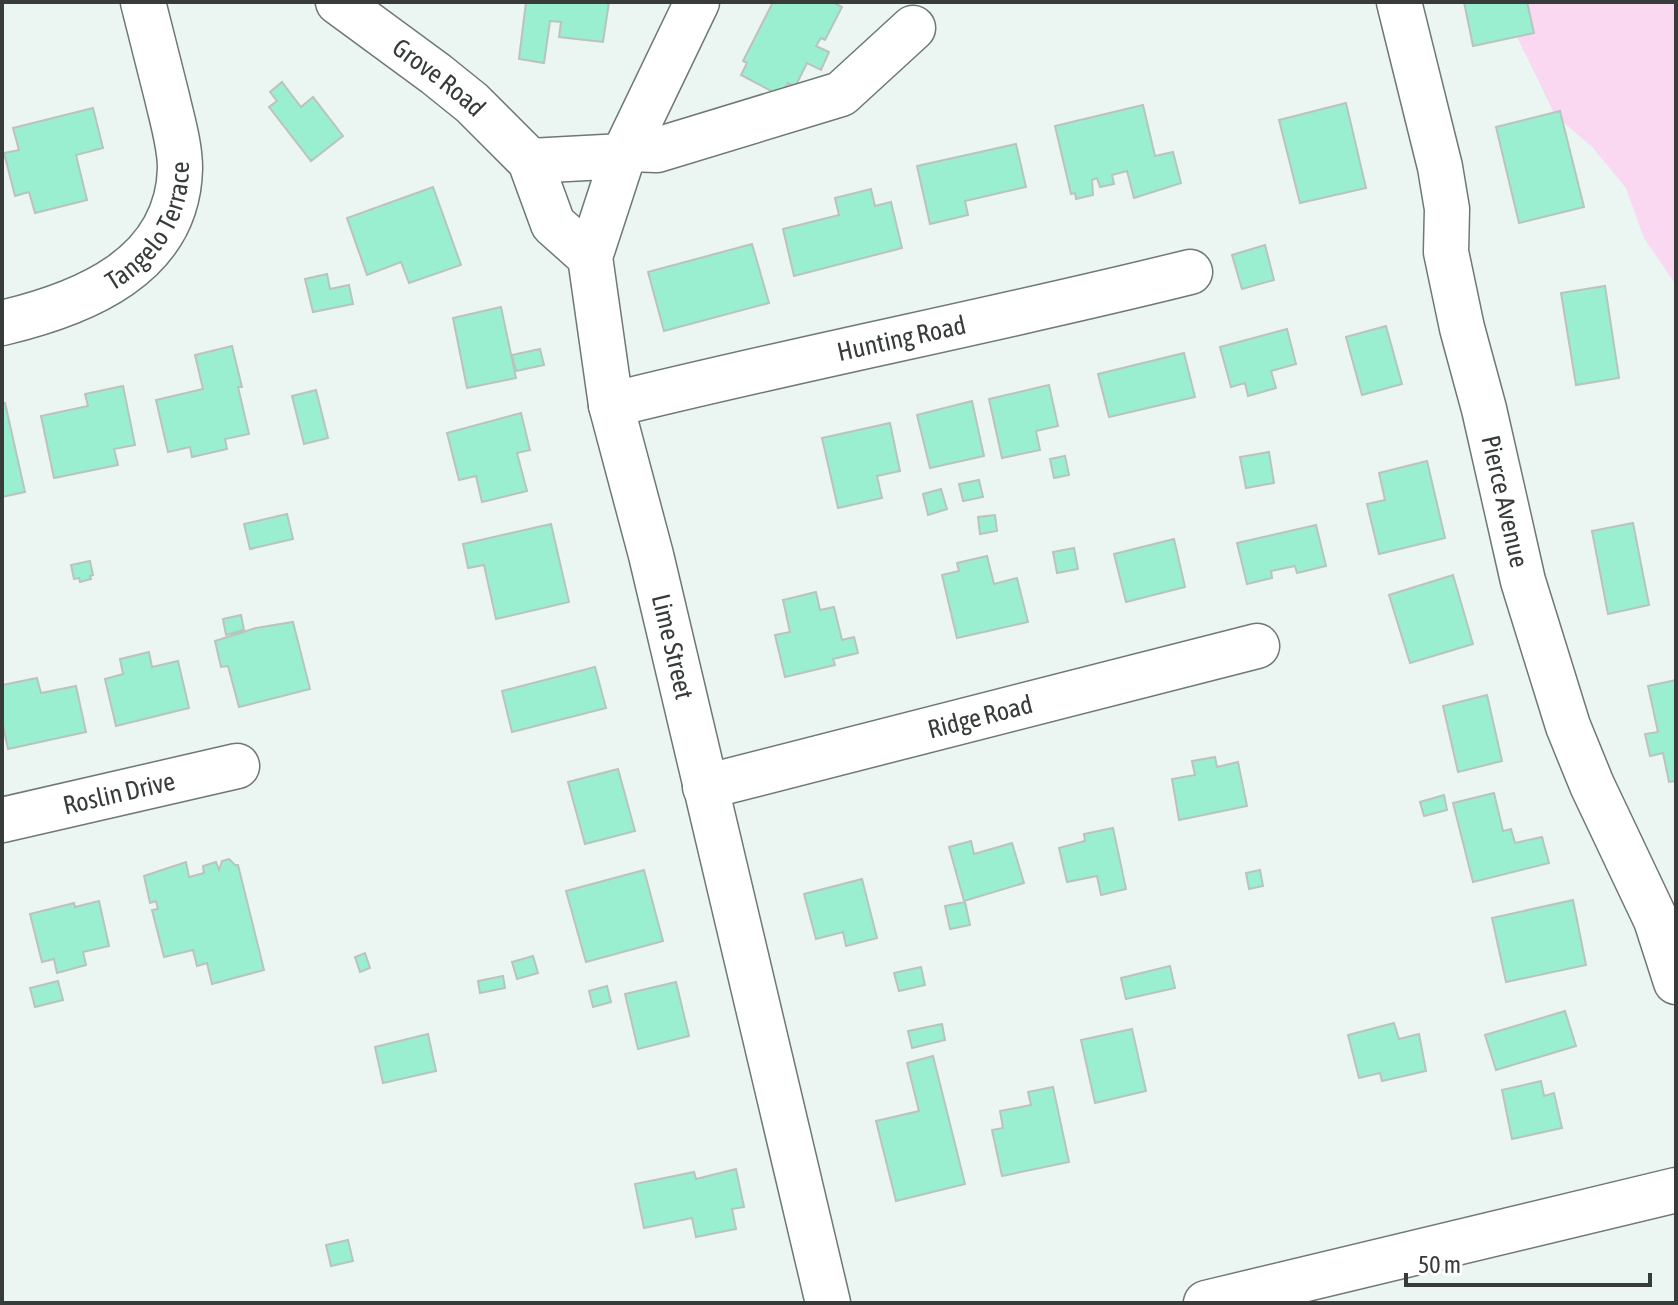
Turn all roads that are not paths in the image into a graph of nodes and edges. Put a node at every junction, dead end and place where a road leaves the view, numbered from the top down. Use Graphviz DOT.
graph roads {
  1 [pos="143,2"];
  2 [pos="338,2"];
  3 [pos="697,2"];
  4 [pos="1399,2"];
  5 [pos="913,28"];
  6 [pos="625,152"];
  7 [pos="530,161"];
  8 [pos="590,257"];
  9 [pos="1190,272"];
  10 [pos="2,323"];
  11 [pos="611,405"];
  12 [pos="1257,646"];
  13 [pos="237,766"];
  14 [pos="705,787"];
  15 [pos="2,820"];
  16 [pos="1676,982"];
  17 [pos="1676,1190"];
  18 [pos="1287,1294"];
  19 [pos="828,1303"];
  20 [pos="1206,1303"];
  1 -- 10 [label="street, Tangelo Terrace"];
  2 -- 7 [label="street, Grove Road"];
  3 -- 6 [label="street, Lime Street"];
  4 -- 16 [label="street, Pierce Avenue"];
  5 -- 6 [label="street"];
  6 -- 7 [label="street"];
  6 -- 8 [label="street, Lime Street"];
  7 -- 8 [label="street, Grove Road"];
  8 -- 11 [label="street, Lime Street"];
  9 -- 11 [label="street, Hunting Road"];
  11 -- 14 [label="street, Lime Street"];
  12 -- 14 [label="street, Ridge Road"];
  13 -- 15 [label="street, Roslin Drive"];
  14 -- 19 [label="street, Lime Street"];
  17 -- 18 [label="street"];
  18 -- 20 [label="street"];
}
